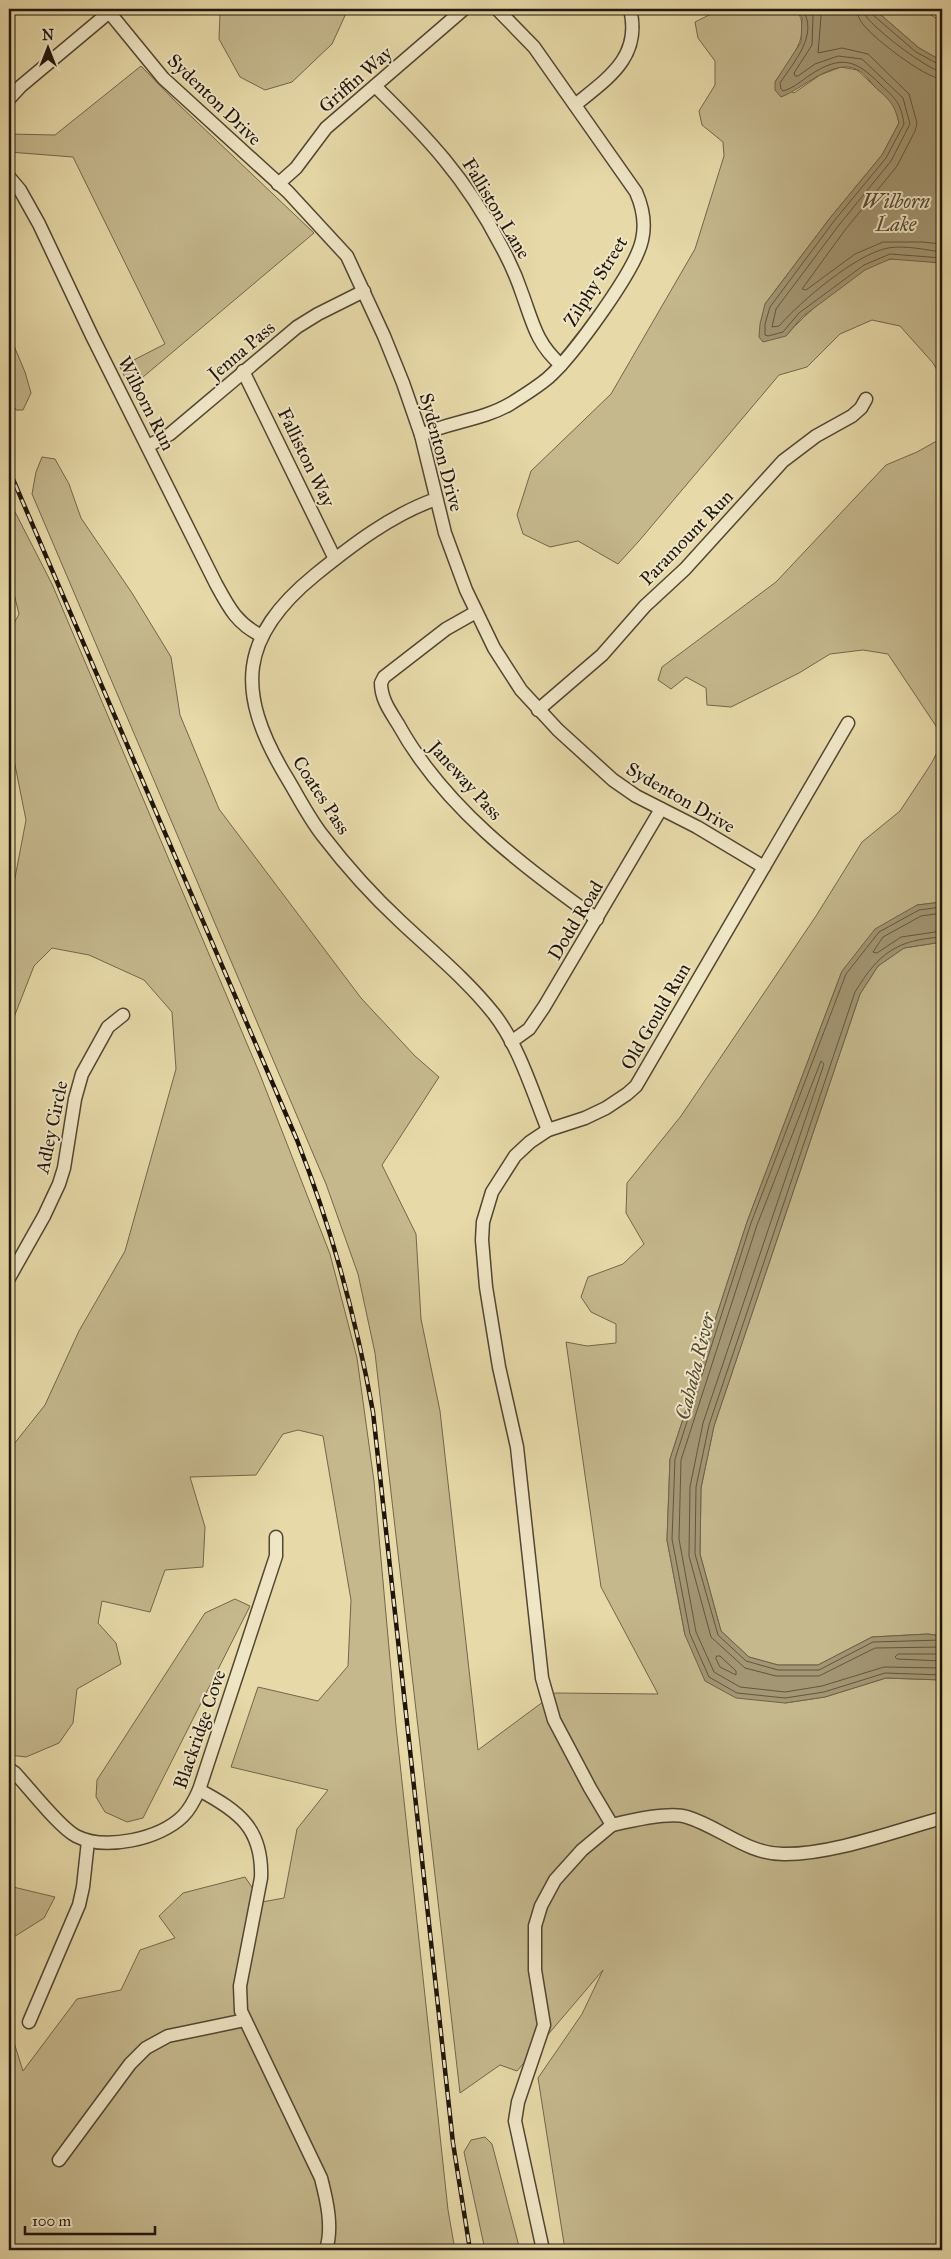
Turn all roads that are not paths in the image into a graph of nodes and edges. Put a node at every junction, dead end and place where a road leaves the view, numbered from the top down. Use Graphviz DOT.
graph roads {
  1 [pos="464,9"];
  2 [pos="498,9"];
  3 [pos="630,9"];
  4 [pos="111,11"];
  5 [pos="375,86"];
  6 [pos="9,99"];
  7 [pos="576,105"];
  8 [pos="9,177"];
  9 [pos="278,184"];
  10 [pos="364,291"];
  11 [pos="560,365"];
  12 [pos="243,371"];
  13 [pos="866,399"];
  14 [pos="420,435"];
  15 [pos="148,446"];
  16 [pos="436,499"];
  17 [pos="335,559"];
  18 [pos="476,612"];
  19 [pos="262,636"];
  20 [pos="538,710"];
  21 [pos="848,723"];
  22 [pos="661,809"];
  23 [pos="764,867"];
  24 [pos="597,918"];
  25 [pos="123,1015"];
  26 [pos="511,1042"];
  27 [pos="548,1130"];
  28 [pos="9,1278"];
  29 [pos="276,1536"];
  30 [pos="9,1768"];
  31 [pos="199,1790"];
  32 [pos="942,1818"];
  33 [pos="612,1825"];
  34 [pos="88,1841"];
  35 [pos="245,2020"];
  36 [pos="28,2022"];
  37 [pos="59,2160"];
  38 [pos="326,2250"];
  39 [pos="543,2250"];
  1 -- 5 [label="street, Griffin Way"];
  2 -- 7 [label="street, Zilphy Street"];
  3 -- 7 [label="street"];
  4 -- 6 [label="street"];
  4 -- 9 [label="street, Sydenton Drive"];
  5 -- 9 [label="street, Griffin Way"];
  5 -- 11 [label="street, Falliston Lane"];
  7 -- 11 [label="street, Zilphy Street"];
  8 -- 15 [label="street, Wilborn Run"];
  9 -- 10 [label="street, Sydenton Drive"];
  10 -- 12 [label="street, Jenna Pass"];
  10 -- 14 [label="street, Sydenton Drive"];
  11 -- 14 [label="street, Zilphy Street"];
  12 -- 15 [label="street, Jenna Pass"];
  12 -- 17 [label="street, Falliston Way"];
  13 -- 20 [label="street, Paramount Run"];
  14 -- 16 [label="street, Sydenton Drive"];
  15 -- 19 [label="street, Wilborn Run"];
  16 -- 17 [label="street, Coates Pass"];
  16 -- 18 [label="street, Sydenton Drive"];
  17 -- 19 [label="street, Coates Pass"];
  18 -- 20 [label="street, Sydenton Drive"];
  18 -- 24 [label="street, Janeway Pass"];
  19 -- 26 [label="street, Coates Pass"];
  20 -- 22 [label="street, Sydenton Drive"];
  21 -- 23 [label="street, Old Gould Run"];
  22 -- 23 [label="street, Sydenton Drive"];
  22 -- 24 [label="street, Dodd Road"];
  23 -- 27 [label="street, Old Gould Run"];
  24 -- 26 [label="street, Dodd Road"];
  25 -- 28 [label="street, Adley Circle"];
  26 -- 27 [label="street, Coates Pass"];
  27 -- 33 [label="street, Old Gould Run"];
  29 -- 31 [label="street, Blackridge Cove"];
  30 -- 34 [label="street, Blackridge Cove"];
  31 -- 34 [label="street, Blackridge Cove"];
  31 -- 35 [label="street"];
  32 -- 33 [label="street"];
  33 -- 39 [label="street"];
  34 -- 36 [label="street"];
  35 -- 37 [label="street"];
  35 -- 38 [label="street"];
}
